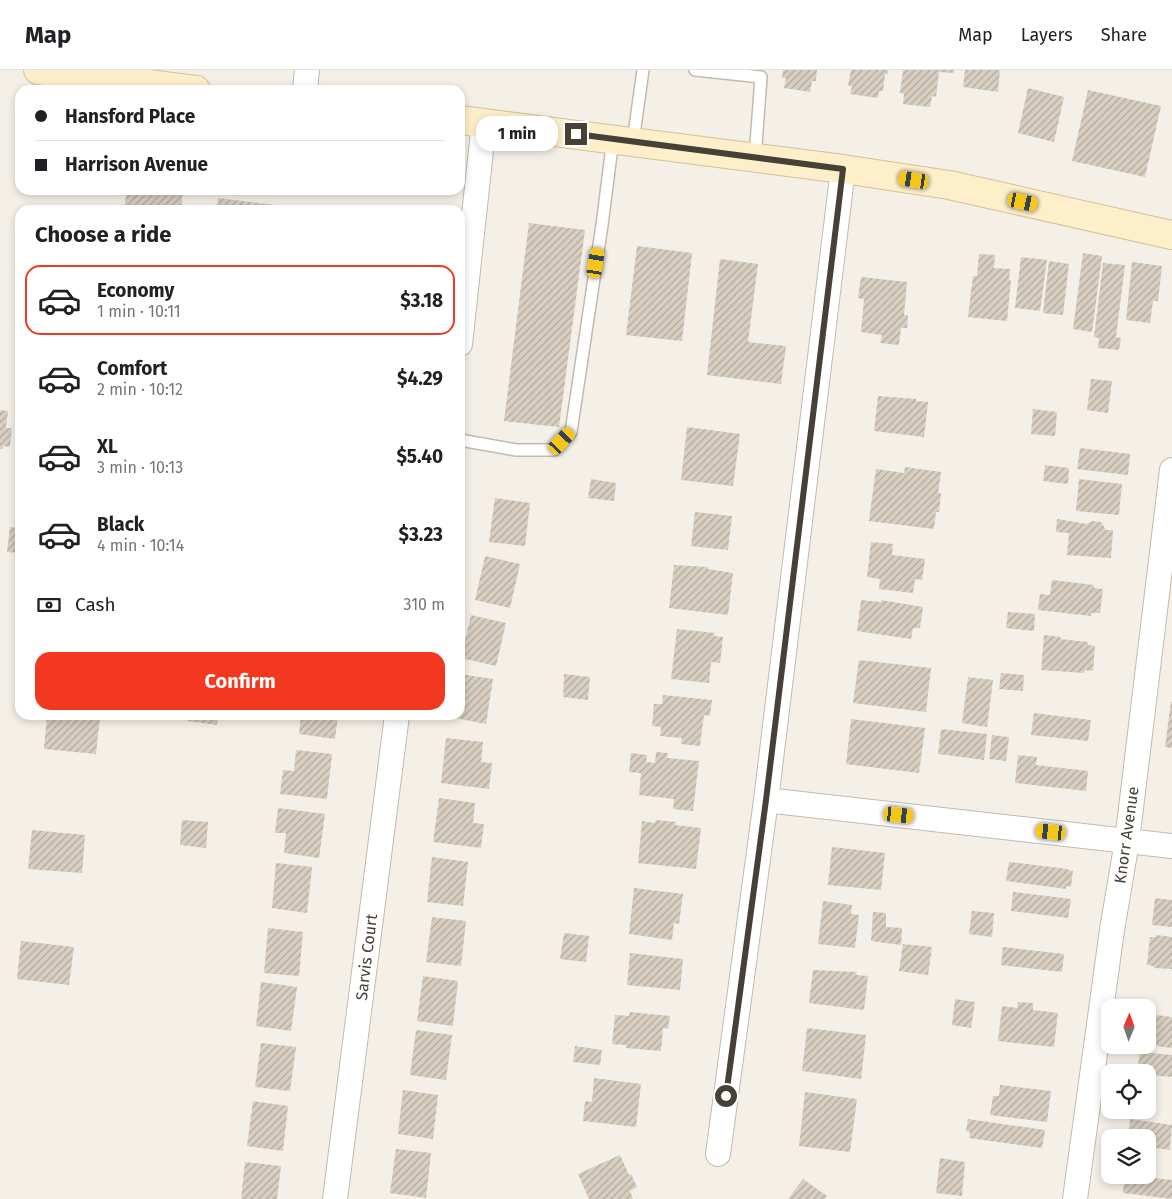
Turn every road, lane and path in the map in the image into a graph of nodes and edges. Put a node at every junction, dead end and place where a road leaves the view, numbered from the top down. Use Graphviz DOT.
graph roads {
  1 [pos="38,70"];
  2 [pos="307,70"];
  3 [pos="643,70"];
  4 [pos="694,70"];
  5 [pos="763,73"];
  6 [pos="156,85"];
  7 [pos="306,85"];
  8 [pos="472,121"];
  9 [pos="623,140"];
  10 [pos="755,158"];
  11 [pos="843,169"];
  12 [pos="1172,234"];
  13 [pos="465,251"];
  14 [pos="465,441"];
  15 [pos="1172,470"];
  16 [pos="396,720"];
  17 [pos="766,800"];
  18 [pos="1127,840"];
  19 [pos="1172,846"];
  20 [pos="718,1154"];
  21 [pos="335,1199"];
  22 [pos="1075,1199"];
  1 -- 6 [label="main road"];
  2 -- 7 [label="street"];
  3 -- 9 [label="lane"];
  4 -- 5 [label="lane"];
  5 -- 10 [label="lane"];
  8 -- 9 [label="main road"];
  8 -- 13 [label="street"];
  9 -- 10 [label="main road"];
  9 -- 14 [label="lane"];
  10 -- 11 [label="main road"];
  11 -- 12 [label="main road"];
  11 -- 17 [label="street"];
  15 -- 18 [label="street, Knorr Avenue"];
  16 -- 21 [label="street, Sarvis Court"];
  17 -- 18 [label="street"];
  17 -- 20 [label="street"];
  18 -- 19 [label="street"];
  18 -- 22 [label="street, Knorr Avenue"];
}
